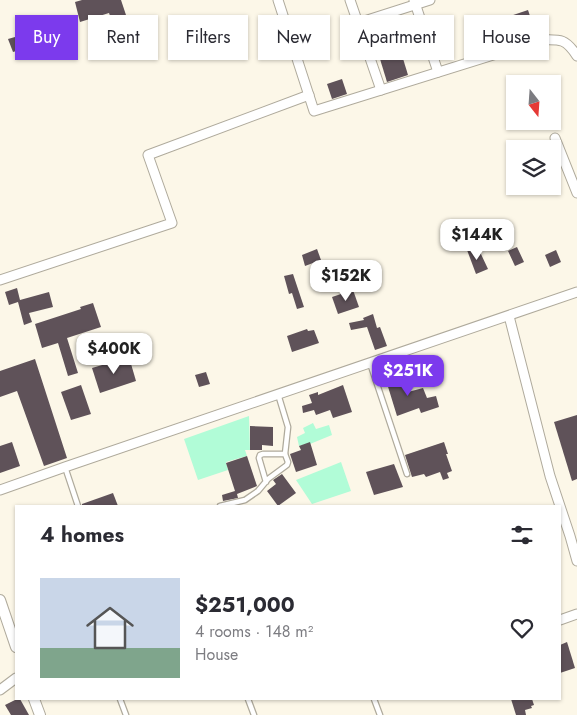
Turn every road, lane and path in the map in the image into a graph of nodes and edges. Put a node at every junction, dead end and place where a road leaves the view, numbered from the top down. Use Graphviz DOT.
graph roads {
  1 [pos="278,0"];
  2 [pos="350,0"];
  3 [pos="430,0"];
  4 [pos="414,2"];
  5 [pos="355,15"];
  6 [pos="379,15"];
  7 [pos="577,56"];
  8 [pos="371,60"];
  9 [pos="438,72"];
  10 [pos="381,90"];
  11 [pos="309,95"];
  12 [pos="555,138"];
  13 [pos="577,193"];
  14 [pos="0,280"];
  15 [pos="577,294"];
  16 [pos="509,316"];
  17 [pos="370,363"];
  18 [pos="278,394"];
  19 [pos="285,454"];
  20 [pos="65,467"];
  21 [pos="407,474"];
  22 [pos="266,482"];
  23 [pos="0,490"];
  24 [pos="78,505"];
  25 [pos="224,505"];
  26 [pos="560,505"];
  27 [pos="561,508"];
  28 [pos="569,532"];
  29 [pos="577,561"];
  30 [pos="0,600"];
  31 [pos="577,614"];
  32 [pos="561,620"];
  33 [pos="15,645"];
  34 [pos="15,679"];
  35 [pos="0,690"];
  36 [pos="34,700"];
  37 [pos="120,700"];
  38 [pos="248,700"];
  39 [pos="374,700"];
  40 [pos="40,715"];
  41 [pos="126,715"];
  42 [pos="254,715"];
  43 [pos="380,715"];
  1 -- 11 [label="street"];
  2 -- 5 [label="street"];
  3 -- 4 [label="street"];
  4 -- 6 [label="street"];
  4 -- 9 [label="street"];
  7 -- 9 [label="street"];
  8 -- 10 [label="street"];
  9 -- 10 [label="street"];
  10 -- 11 [label="street"];
  11 -- 14 [label="street"];
  12 -- 13 [label="street"];
  15 -- 16 [label="street"];
  16 -- 17 [label="street"];
  16 -- 26 [label="street"];
  17 -- 18 [label="street"];
  17 -- 21 [label="lane"];
  18 -- 19 [label="lane"];
  18 -- 20 [label="street"];
  19 -- 22 [label="lane"];
  19 -- 22 [label="lane"];
  20 -- 23 [label="street"];
  20 -- 24 [label="lane"];
  22 -- 25 [label="lane"];
  27 -- 28 [label="street"];
  28 -- 29 [label="street"];
  30 -- 33 [label="street"];
  31 -- 32 [label="street"];
  34 -- 35 [label="street"];
  36 -- 40 [label="street"];
  37 -- 41 [label="lane"];
  38 -- 42 [label="lane"];
  39 -- 43 [label="lane"];
}
